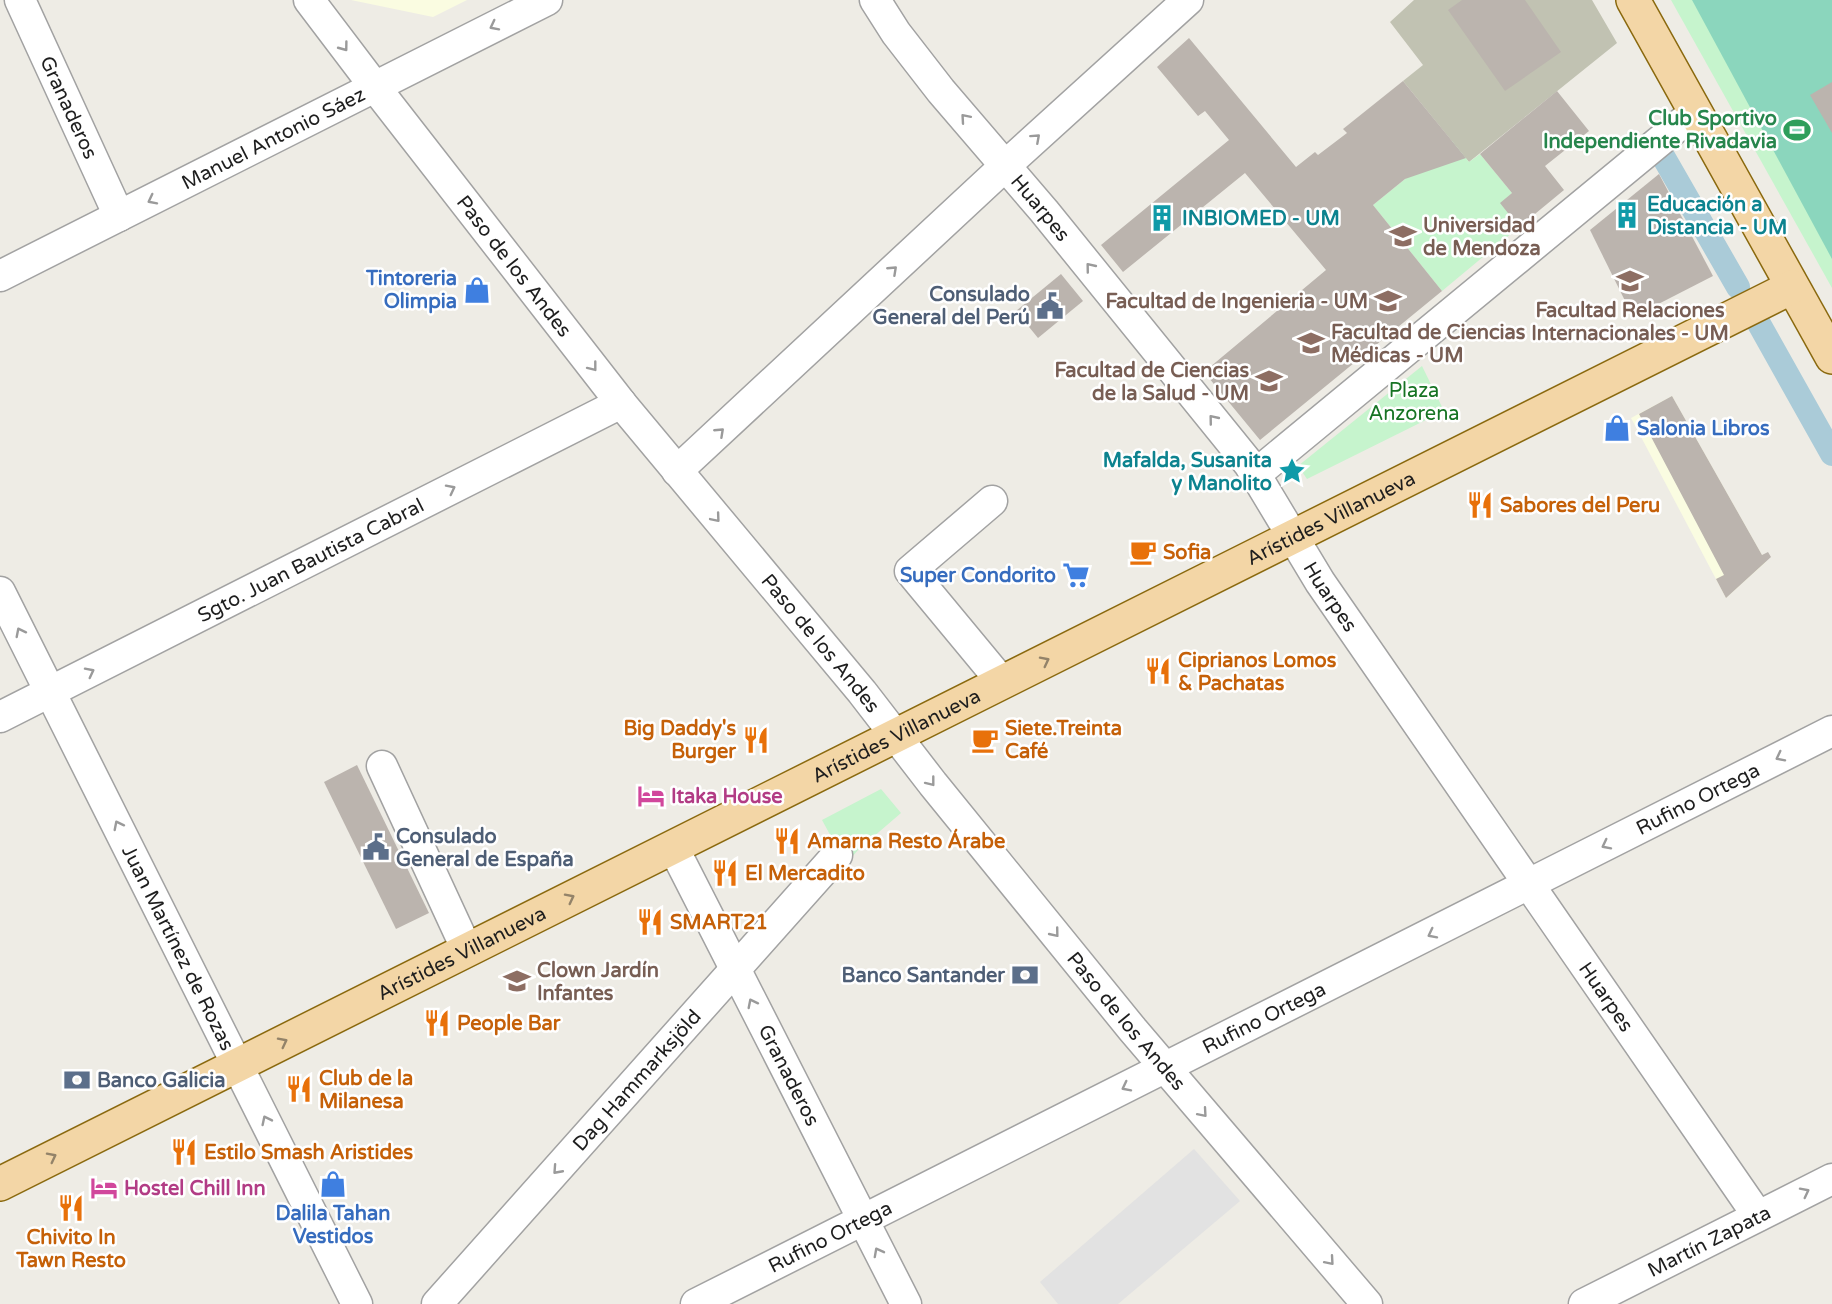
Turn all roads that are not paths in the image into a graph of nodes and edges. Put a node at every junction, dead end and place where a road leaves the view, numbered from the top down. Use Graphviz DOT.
graph roads {
  1 [pos="20,0"];
  2 [pos="309,0"];
  3 [pos="547,0"];
  4 [pos="875,0"];
  5 [pos="1188,0"];
  6 [pos="1633,0"];
  7 [pos="375,87"];
  8 [pos="1695,112"];
  9 [pos="1005,166"];
  10 [pos="119,216"];
  11 [pos="0,276"];
  12 [pos="1792,287"];
  13 [pos="1832,357"];
  14 [pos="621,403"];
  15 [pos="677,471"];
  16 [pos="1256,474"];
  17 [pos="992,501"];
  18 [pos="1293,536"];
  19 [pos="0,592"];
  20 [pos="1002,682"];
  21 [pos="51,692"];
  22 [pos="0,717"];
  23 [pos="1832,731"];
  24 [pos="896,736"];
  25 [pos="382,766"];
  26 [pos="674,847"];
  27 [pos="837,855"];
  28 [pos="1529,885"];
  29 [pos="467,950"];
  30 [pos="735,970"];
  31 [pos="238,1064"];
  32 [pos="1166,1068"];
  33 [pos="1832,1179"];
  34 [pos="0,1184"];
  35 [pos="1758,1216"];
  36 [pos="862,1221"];
  37 [pos="357,1304"];
  38 [pos="437,1304"];
  39 [pos="696,1304"];
  40 [pos="906,1304"];
  41 [pos="1367,1304"];
  42 [pos="1584,1304"];
  1 -- 10 [label="street, Granaderos"];
  2 -- 7 [label="street, Paso de los Andes, one-way"];
  3 -- 7 [label="street, Manuel Antonio Sáez, one-way"];
  9 -- 4 [label="street, Huarpes, one-way"];
  9 -- 5 [label="street, one-way"];
  6 -- 8 [label="main road"];
  7 -- 10 [label="street, Manuel Antonio Sáez, one-way"];
  7 -- 14 [label="street, Paso de los Andes, one-way"];
  8 -- 12 [label="main road"];
  8 -- 16 [label="street"];
  15 -- 9 [label="street, one-way"];
  16 -- 9 [label="street, Huarpes, one-way"];
  10 -- 11 [label="street, Manuel Antonio Sáez"];
  12 -- 13 [label="main road"];
  12 -- 18 [label="main road, Arístides Villanueva"];
  14 -- 15 [label="street, Paso de los Andes"];
  21 -- 14 [label="street, Sgto. Juan Bautista Cabral, one-way"];
  15 -- 24 [label="street, Paso de los Andes, one-way"];
  16 -- 18 [label="street, Huarpes"];
  17 -- 20 [label="street"];
  20 -- 18 [label="main road, Arístides Villanueva, one-way"];
  18 -- 28 [label="street, Huarpes"];
  21 -- 19 [label="street, Juan Martínez de Rozas, one-way"];
  20 -- 24 [label="main road, Arístides Villanueva"];
  21 -- 22 [label="street, Sgto. Juan Bautista Cabral"];
  31 -- 21 [label="street, Juan Martínez de Rozas, one-way"];
  23 -- 28 [label="street, Rufino Ortega, one-way"];
  24 -- 26 [label="main road, Arístides Villanueva"];
  24 -- 32 [label="street, Paso de los Andes, one-way"];
  25 -- 29 [label="street"];
  29 -- 26 [label="main road, Arístides Villanueva, one-way"];
  26 -- 30 [label="street, Granaderos"];
  27 -- 30 [label="street, Dag Hammarksjöld"];
  28 -- 32 [label="street, Rufino Ortega, one-way"];
  28 -- 35 [label="street, Huarpes"];
  31 -- 29 [label="main road, Arístides Villanueva, one-way"];
  36 -- 30 [label="street, Granaderos, one-way"];
  30 -- 38 [label="street, Dag Hammarksjöld, one-way"];
  34 -- 31 [label="main road, Arístides Villanueva, one-way"];
  37 -- 31 [label="street, Juan Martínez de Rozas, one-way"];
  32 -- 36 [label="street, Rufino Ortega, one-way"];
  32 -- 41 [label="street, Paso de los Andes, one-way"];
  35 -- 33 [label="street, Martín Zapata, one-way"];
  35 -- 42 [label="street, Martín Zapata"];
  36 -- 39 [label="street, Rufino Ortega"];
  40 -- 36 [label="street, Granaderos, one-way"];
}
